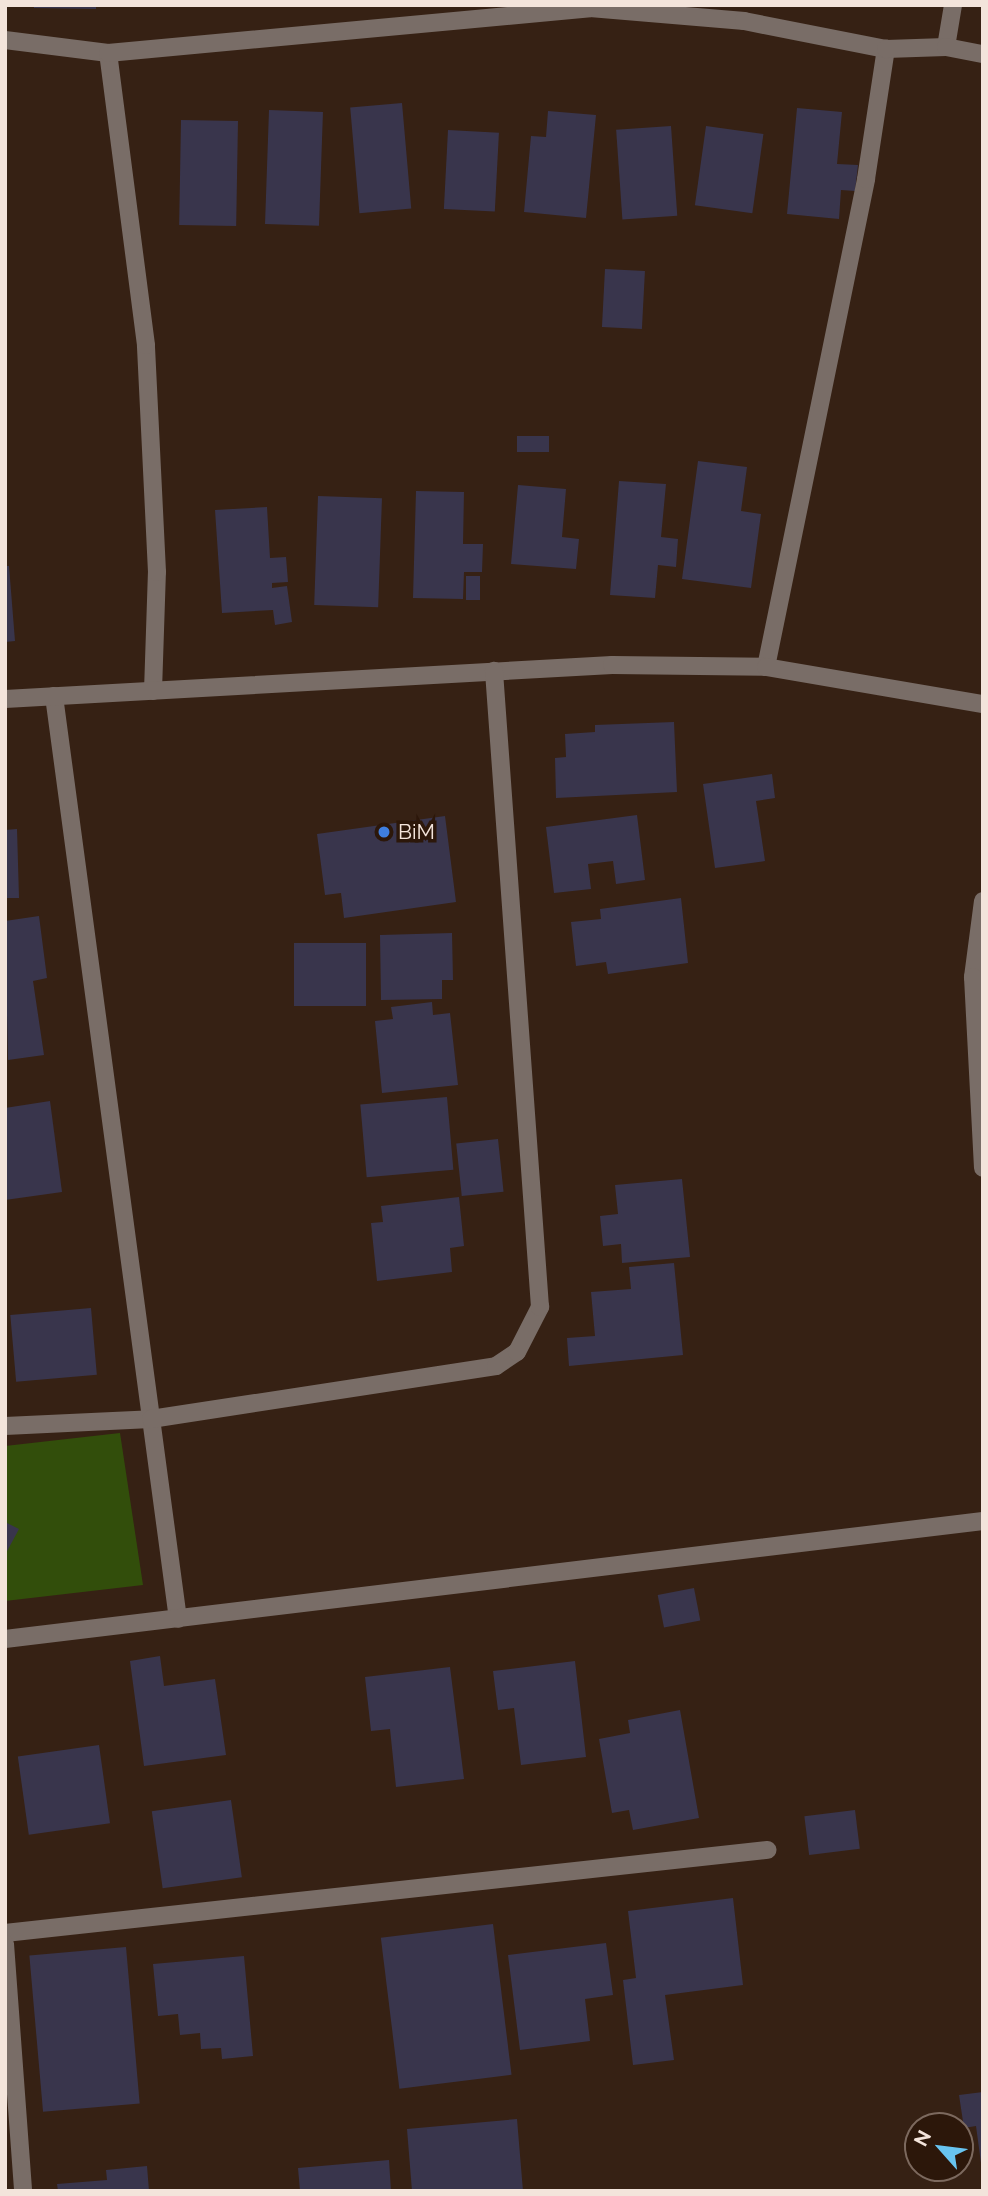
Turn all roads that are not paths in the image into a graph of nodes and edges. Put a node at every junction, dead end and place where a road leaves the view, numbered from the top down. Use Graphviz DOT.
graph roads {
  1 [pos="953,5"];
  2 [pos="5,40"];
  3 [pos="946,47"];
  4 [pos="886,49"];
  5 [pos="108,53"];
  6 [pos="983,54"];
  7 [pos="766,667"];
  8 [pos="494,671"];
  9 [pos="153,691"];
  10 [pos="54,696"];
  11 [pos="5,699"];
  12 [pos="983,704"];
  13 [pos="983,901"];
  14 [pos="983,1168"];
  15 [pos="151,1419"];
  16 [pos="5,1426"];
  17 [pos="983,1521"];
  18 [pos="178,1619"];
  19 [pos="5,1639"];
  20 [pos="767,1850"];
  21 [pos="5,1933"];
  22 [pos="5,1944"];
  23 [pos="12,2103"];
  24 [pos="23,2191"];
  1 -- 3 [label="street"];
  2 -- 5 [label="street"];
  3 -- 4 [label="street"];
  3 -- 6 [label="street"];
  4 -- 5 [label="street"];
  4 -- 7 [label="street"];
  5 -- 9 [label="street"];
  7 -- 8 [label="street"];
  7 -- 12 [label="street"];
  8 -- 9 [label="street"];
  8 -- 15 [label="street"];
  9 -- 10 [label="street"];
  10 -- 11 [label="street"];
  10 -- 15 [label="street"];
  13 -- 14 [label="street"];
  15 -- 16 [label="street"];
  15 -- 18 [label="street"];
  17 -- 18 [label="street"];
  18 -- 19 [label="street"];
  20 -- 21 [label="street"];
  22 -- 23 [label="street"];
  23 -- 24 [label="street"];
}
